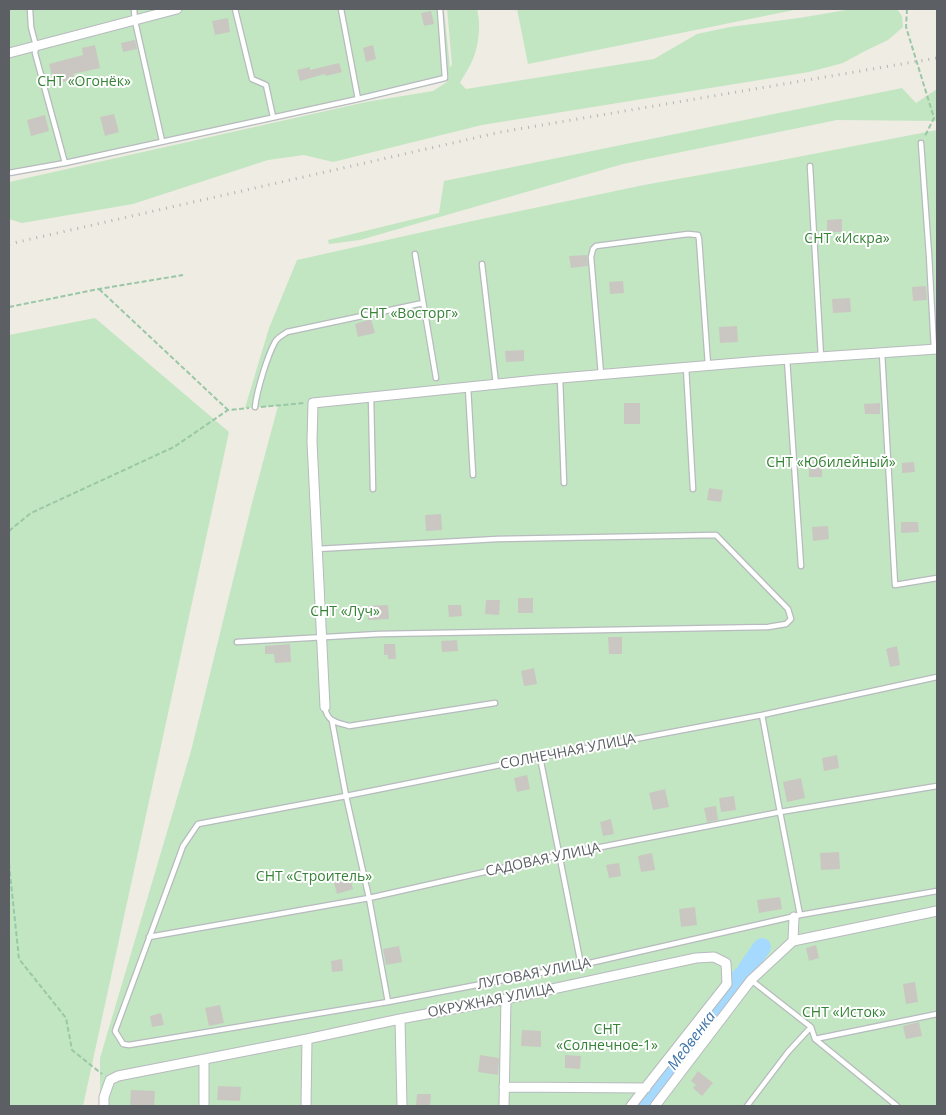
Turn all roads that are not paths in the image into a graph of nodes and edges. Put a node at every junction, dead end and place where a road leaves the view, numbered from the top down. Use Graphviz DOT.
graph roads {
  1 [pos="30,9"];
  2 [pos="134,9"];
  3 [pos="178,9"];
  4 [pos="235,9"];
  5 [pos="341,9"];
  6 [pos="440,9"];
  7 [pos="135,21"];
  8 [pos="36,46"];
  9 [pos="9,53"];
  10 [pos="358,99"];
  11 [pos="273,117"];
  12 [pos="162,141"];
  13 [pos="921,143"];
  14 [pos="65,163"];
  15 [pos="810,166"];
  16 [pos="9,173"];
  17 [pos="415,254"];
  18 [pos="937,254"];
  19 [pos="929,255"];
  20 [pos="482,264"];
  21 [pos="423,303"];
  22 [pos="936,349"];
  23 [pos="882,353"];
  24 [pos="821,357"];
  25 [pos="787,359"];
  26 [pos="708,365"];
  27 [pos="686,367"];
  28 [pos="601,374"];
  29 [pos="436,378"];
  30 [pos="560,378"];
  31 [pos="496,384"];
  32 [pos="468,387"];
  33 [pos="371,397"];
  34 [pos="255,407"];
  35 [pos="473,475"];
  36 [pos="564,482"];
  37 [pos="373,489"];
  38 [pos="693,489"];
  39 [pos="317,548"];
  40 [pos="801,566"];
  41 [pos="937,578"];
  42 [pos="321,637"];
  43 [pos="236,642"];
  44 [pos="937,677"];
  45 [pos="495,703"];
  46 [pos="325,708"];
  47 [pos="762,715"];
  48 [pos="332,721"];
  49 [pos="540,757"];
  50 [pos="937,786"];
  51 [pos="346,796"];
  52 [pos="780,812"];
  53 [pos="560,855"];
  54 [pos="937,891"];
  55 [pos="369,898"];
  56 [pos="937,911"];
  57 [pos="797,916"];
  58 [pos="149,937"];
  59 [pos="793,941"];
  60 [pos="582,965"];
  61 [pos="751,980"];
  62 [pos="506,999"];
  63 [pos="388,1002"];
  64 [pos="937,1014"];
  65 [pos="400,1019"];
  66 [pos="810,1027"];
  67 [pos="307,1039"];
  68 [pos="815,1039"];
  69 [pos="204,1059"];
  70 [pos="504,1087"];
  71 [pos="646,1088"];
  72 [pos="749,1104"];
  73 [pos="104,1106"];
  74 [pos="204,1106"];
  75 [pos="306,1106"];
  76 [pos="402,1106"];
  77 [pos="504,1106"];
  78 [pos="631,1106"];
  79 [pos="655,1106"];
  80 [pos="756,1106"];
  81 [pos="897,1106"];
  1 -- 8 [label="lane"];
  2 -- 7 [label="lane"];
  3 -- 7 [label="street"];
  4 -- 11 [label="lane"];
  5 -- 10 [label="lane"];
  6 -- 10 [label="lane"];
  7 -- 8 [label="street"];
  7 -- 12 [label="lane"];
  8 -- 9 [label="street"];
  8 -- 14 [label="lane"];
  10 -- 11 [label="lane"];
  11 -- 12 [label="lane"];
  12 -- 14 [label="lane"];
  13 -- 19 [label="lane"];
  14 -- 16 [label="lane"];
  15 -- 24 [label="lane"];
  17 -- 21 [label="lane"];
  18 -- 19 [label="lane"];
  19 -- 22 [label="lane"];
  20 -- 31 [label="lane"];
  21 -- 29 [label="lane"];
  21 -- 34 [label="lane"];
  22 -- 23 [label="street"];
  23 -- 24 [label="street"];
  23 -- 41 [label="lane"];
  24 -- 25 [label="street"];
  25 -- 26 [label="street"];
  25 -- 40 [label="lane"];
  26 -- 27 [label="street"];
  26 -- 28 [label="lane"];
  27 -- 28 [label="street"];
  27 -- 38 [label="lane"];
  28 -- 30 [label="street"];
  30 -- 31 [label="street"];
  30 -- 36 [label="lane"];
  31 -- 32 [label="street"];
  32 -- 33 [label="street"];
  32 -- 35 [label="lane"];
  33 -- 37 [label="lane"];
  33 -- 39 [label="street"];
  39 -- 42 [label="street"];
  39 -- 42 [label="lane"];
  42 -- 43 [label="lane"];
  42 -- 46 [label="street"];
  44 -- 47 [label="lane, СОЛНЕЧНАЯ УЛИЦА"];
  45 -- 48 [label="lane"];
  46 -- 48 [label="lane"];
  47 -- 49 [label="lane, СОЛНЕЧНАЯ УЛИЦА"];
  47 -- 52 [label="lane"];
  48 -- 51 [label="lane"];
  49 -- 51 [label="lane, СОЛНЕЧНАЯ УЛИЦА"];
  49 -- 53 [label="lane"];
  50 -- 52 [label="lane, САДОВАЯ УЛИЦА"];
  51 -- 55 [label="lane"];
  51 -- 58 [label="lane, СОЛНЕЧНАЯ УЛИЦА"];
  52 -- 53 [label="lane, САДОВАЯ УЛИЦА"];
  52 -- 57 [label="lane"];
  53 -- 55 [label="lane, САДОВАЯ УЛИЦА"];
  53 -- 60 [label="lane"];
  54 -- 57 [label="lane, ЛУГОВАЯ УЛИЦА"];
  55 -- 58 [label="lane, САДОВАЯ УЛИЦА"];
  55 -- 63 [label="lane"];
  56 -- 59 [label="street"];
  57 -- 59 [label="street"];
  57 -- 60 [label="lane, ЛУГОВАЯ УЛИЦА"];
  58 -- 63 [label="lane, ЛУГОВАЯ УЛИЦА"];
  59 -- 61 [label="street"];
  60 -- 63 [label="lane, ЛУГОВАЯ УЛИЦА"];
  61 -- 66 [label="lane"];
  61 -- 79 [label="street"];
  62 -- 65 [label="street, ОКРУЖНАЯ УЛИЦА"];
  62 -- 70 [label="street"];
  62 -- 71 [label="street, ОКРУЖНАЯ УЛИЦА"];
  64 -- 68 [label="lane"];
  65 -- 67 [label="street, ОКРУЖНАЯ УЛИЦА"];
  65 -- 76 [label="street"];
  66 -- 68 [label="lane"];
  66 -- 72 [label="lane"];
  67 -- 69 [label="street, ОКРУЖНАЯ УЛИЦА"];
  67 -- 75 [label="street"];
  68 -- 81 [label="lane"];
  69 -- 73 [label="street, ОКРУЖНАЯ УЛИЦА"];
  69 -- 74 [label="street"];
  70 -- 71 [label="street"];
  70 -- 77 [label="street"];
  71 -- 78 [label="street, ОКРУЖНАЯ УЛИЦА"];
  72 -- 80 [label="lane"];
}
